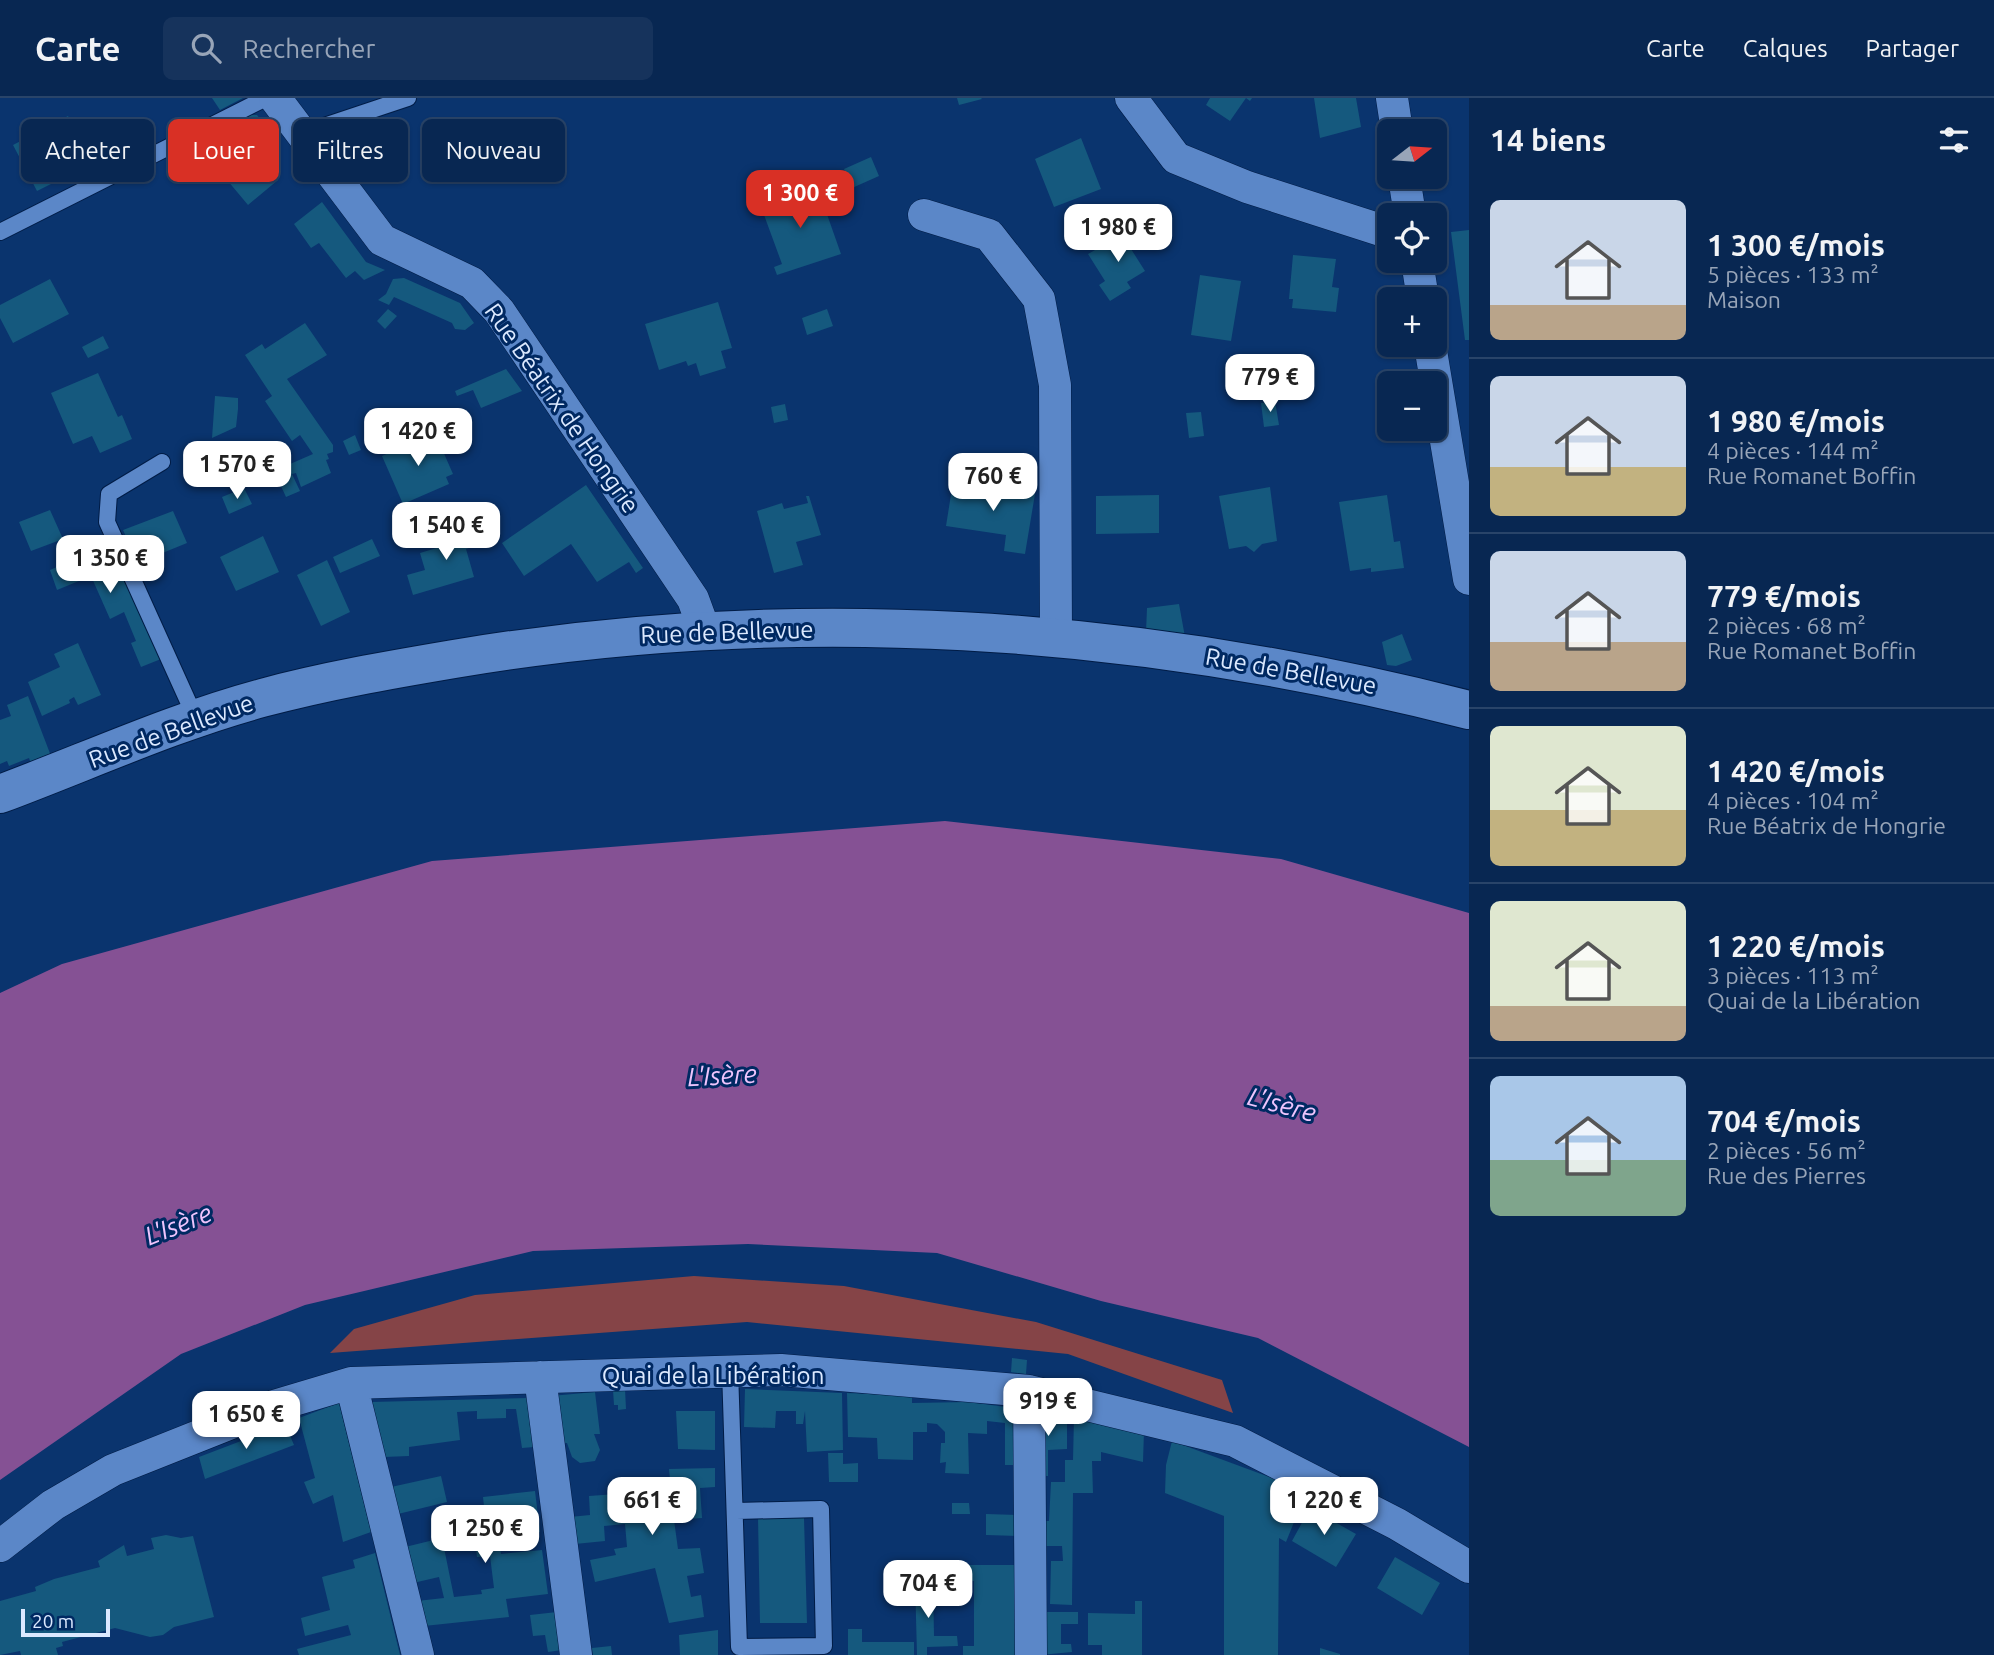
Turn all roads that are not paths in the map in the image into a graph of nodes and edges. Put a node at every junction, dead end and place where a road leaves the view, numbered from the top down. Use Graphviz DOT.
graph roads {
  1 [pos="266,98"];
  2 [pos="275,98"];
  3 [pos="408,98"];
  4 [pos="1131,98"];
  5 [pos="1392,98"];
  6 [pos="345,119"];
  7 [pos="1395,119"];
  8 [pos="293,120"];
  9 [pos="339,182"];
  10 [pos="924,215"];
  11 [pos="1377,229"];
  12 [pos="0,232"];
  13 [pos="1432,357"];
  14 [pos="162,462"];
  15 [pos="1469,579"];
  16 [pos="704,629"];
  17 [pos="1056,636"];
  18 [pos="1469,710"];
  19 [pos="197,719"];
  20 [pos="0,794"];
  21 [pos="730,1370"];
  22 [pos="540,1377"];
  23 [pos="351,1383"];
  24 [pos="1029,1391"];
  25 [pos="737,1511"];
  26 [pos="0,1546"];
  27 [pos="1469,1567"];
  28 [pos="418,1655"];
  29 [pos="576,1655"];
  30 [pos="1031,1655"];
  1 -- 12 [label="lane"];
  2 -- 8 [label="street, Rue Béatrix de Hongrie"];
  3 -- 6 [label="lane"];
  4 -- 11 [label="street"];
  5 -- 7 [label="street"];
  9 -- 16 [label="street, Rue Béatrix de Hongrie"];
  10 -- 17 [label="street"];
  13 -- 15 [label="street"];
  14 -- 19 [label="lane"];
  16 -- 17 [label="street, Rue de Bellevue"];
  16 -- 19 [label="street, Rue de Bellevue"];
  17 -- 18 [label="street, Rue de Bellevue"];
  19 -- 20 [label="street, Rue de Bellevue"];
  21 -- 22 [label="street, Quai de la Libération"];
  21 -- 24 [label="street, Quai de la Libération"];
  21 -- 25 [label="lane"];
  22 -- 23 [label="street, Quai de la Libération"];
  22 -- 29 [label="street"];
  23 -- 26 [label="street, Quai de la Libération"];
  23 -- 28 [label="street"];
  24 -- 27 [label="street, Quai de la Libération"];
  24 -- 30 [label="street"];
  25 -- 25 [label="lane"];
}
